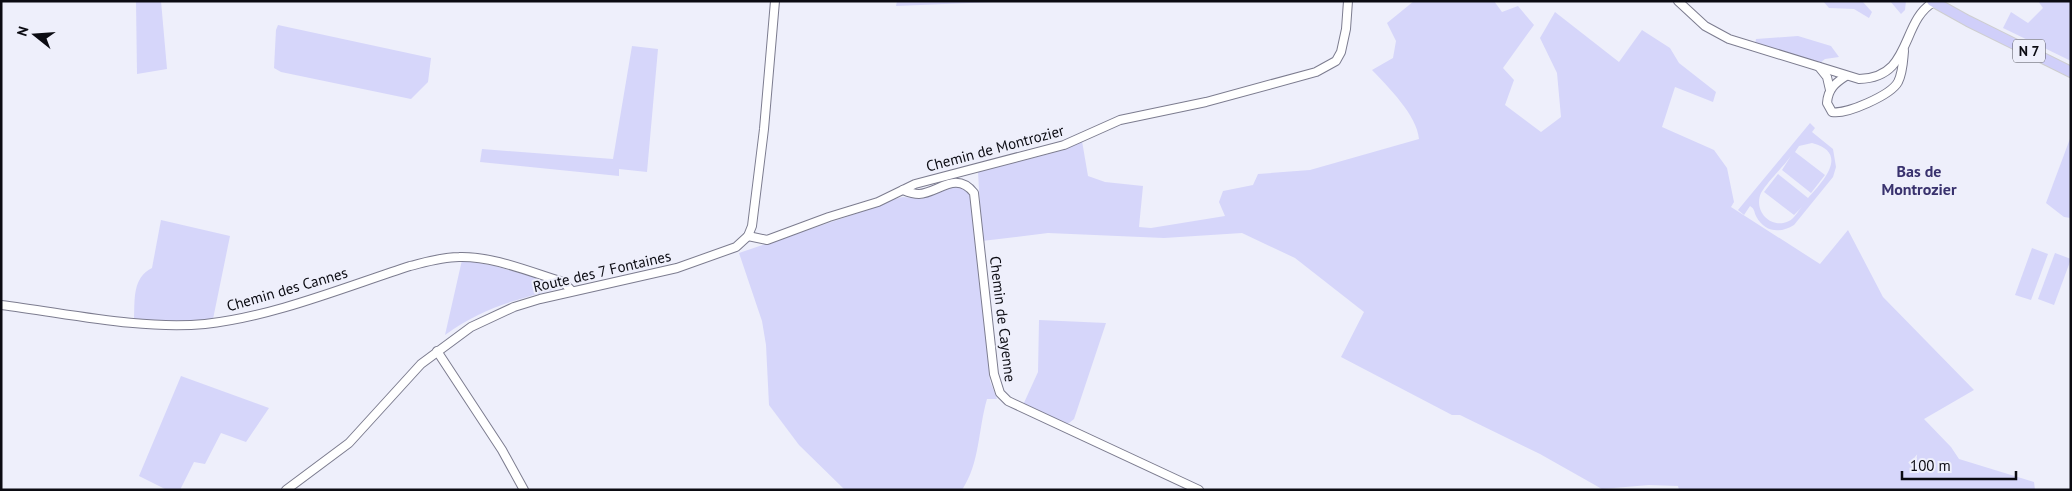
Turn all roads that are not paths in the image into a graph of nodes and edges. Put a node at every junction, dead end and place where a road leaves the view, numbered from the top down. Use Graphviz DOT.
graph roads {
  1 [pos="775,1"];
  2 [pos="1348,1"];
  3 [pos="1678,1"];
  4 [pos="1933,2"];
  5 [pos="1905,46"];
  6 [pos="1817,65"];
  7 [pos="2071,72"];
  8 [pos="1846,76"];
  9 [pos="1830,90"];
  10 [pos="903,190"];
  11 [pos="748,236"];
  12 [pos="572,290"];
  13 [pos="1,306"];
  14 [pos="438,350"];
  15 [pos="286,490"];
  16 [pos="524,490"];
  17 [pos="1199,490"];
  1 -- 11 [label="street"];
  2 -- 10 [label="street, Chemin de Montrozier"];
  3 -- 6 [label="street"];
  4 -- 5 [label="street"];
  4 -- 7 [label="main road, N 7"];
  5 -- 8 [label="street"];
  5 -- 9 [label="street"];
  6 -- 8 [label="street"];
  6 -- 9 [label="street"];
  8 -- 9 [label="street"];
  10 -- 11 [label="street, Chemin de Montrozier"];
  10 -- 17 [label="street, Chemin de Cayenne"];
  11 -- 12 [label="street, Route des 7 Fontaines"];
  12 -- 13 [label="street, Chemin des Cannes"];
  12 -- 14 [label="street, Route des 7 Fontaines"];
  14 -- 15 [label="street, Route des 7 Fontaines"];
  14 -- 16 [label="street"];
}
